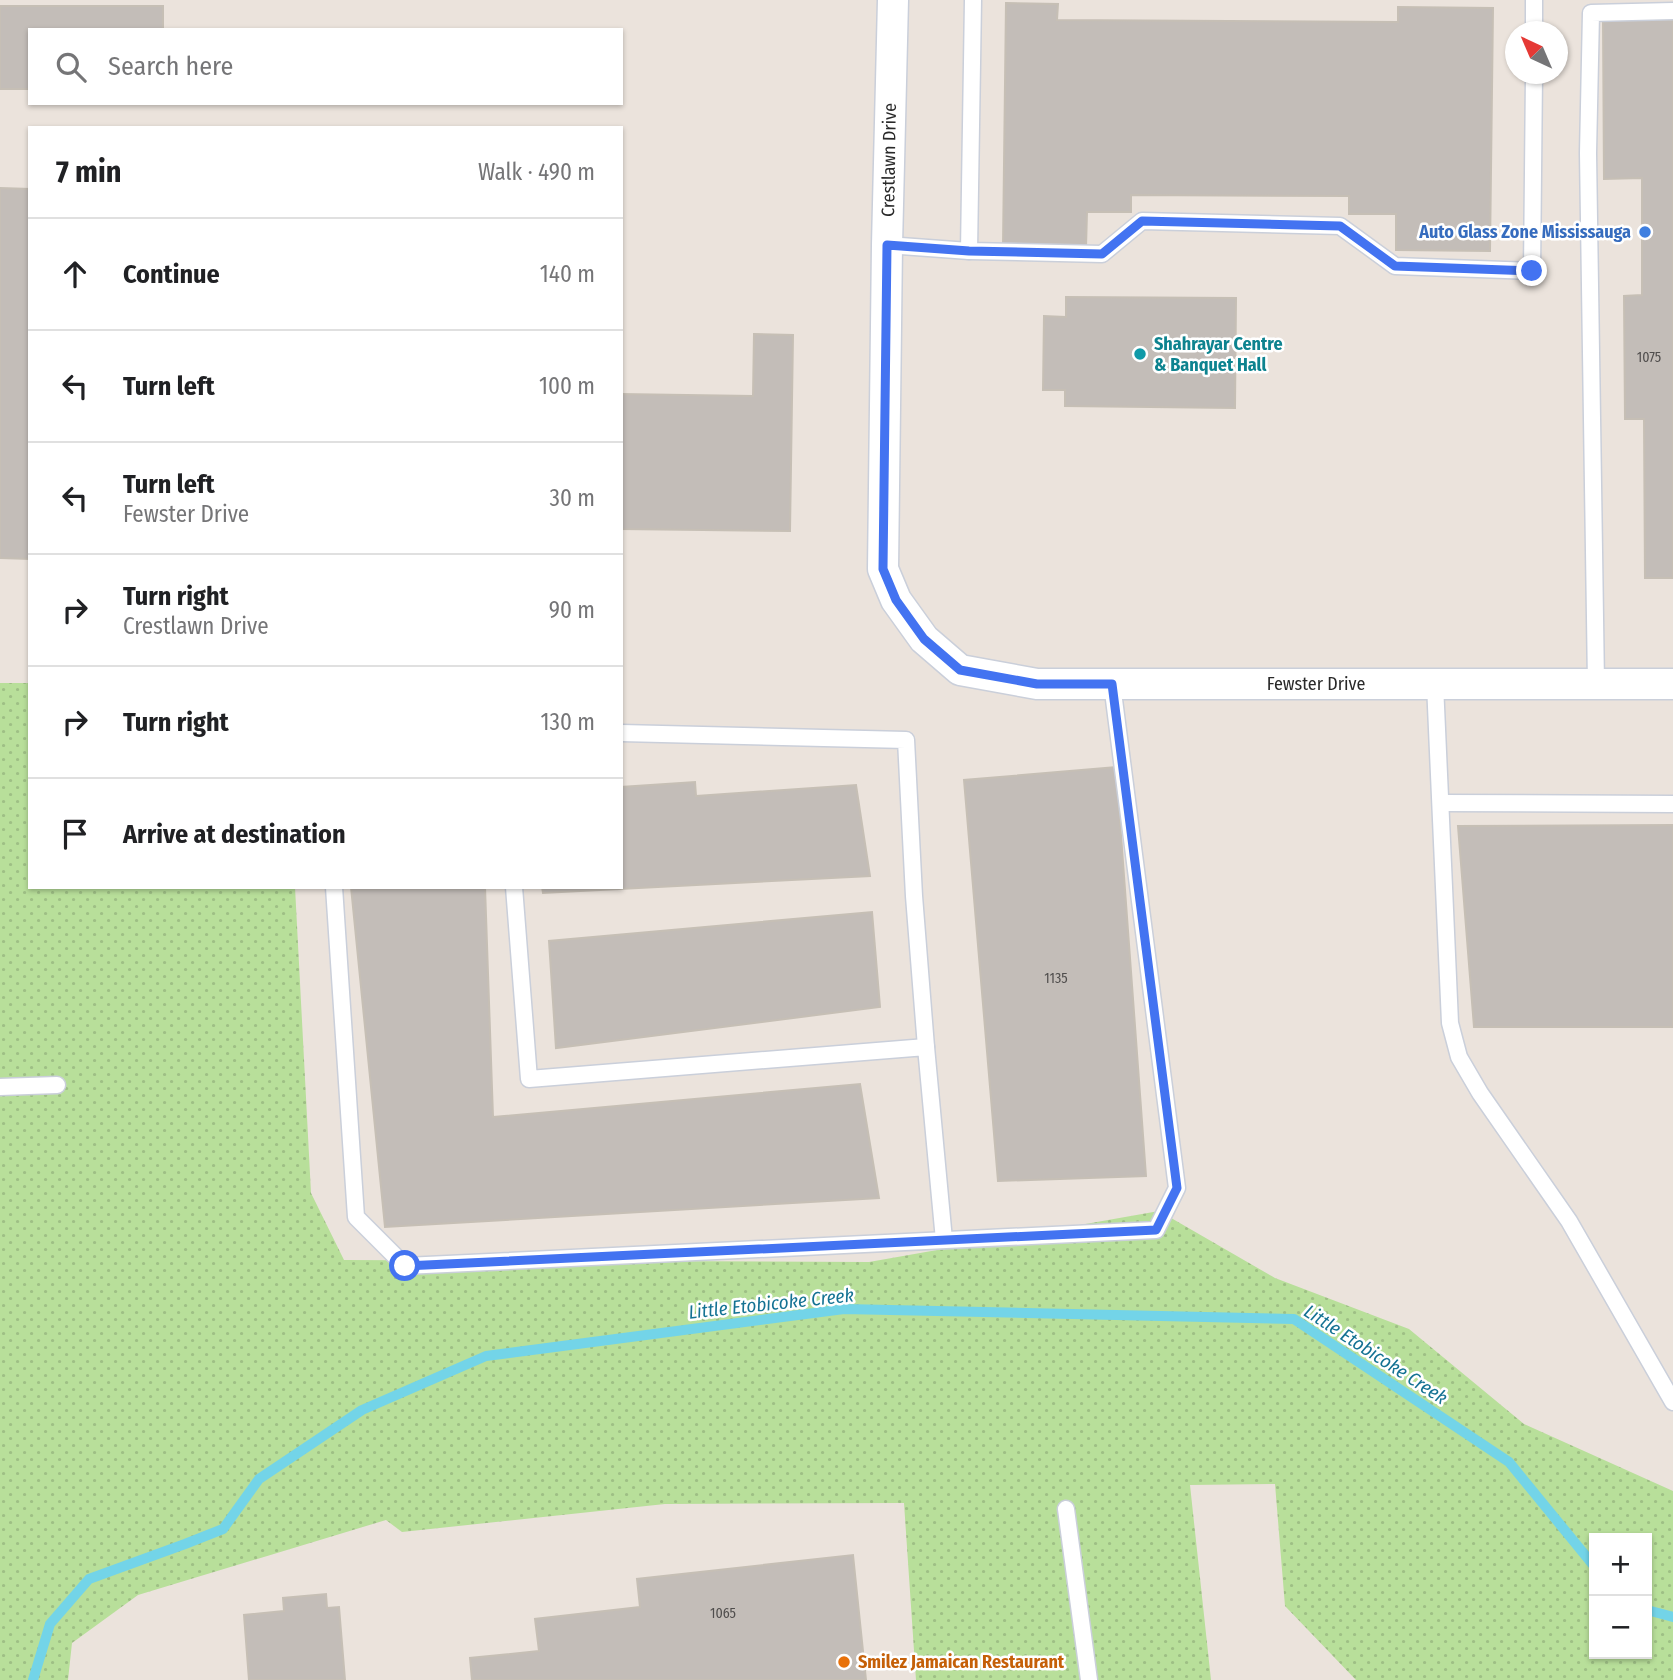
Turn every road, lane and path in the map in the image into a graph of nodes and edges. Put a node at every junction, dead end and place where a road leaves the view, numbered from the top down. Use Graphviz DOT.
graph roads {
  1 [pos="893,0"];
  2 [pos="973,0"];
  3 [pos="1534,0"];
  4 [pos="1673,11"];
  5 [pos="1534,21"];
  6 [pos="1534,84"];
  7 [pos="887,245"];
  8 [pos="969,251"];
  9 [pos="960,670"];
  10 [pos="1112,684"];
  11 [pos="1435,684"];
  12 [pos="1596,684"];
  13 [pos="1673,684"];
  14 [pos="623,733"];
  15 [pos="1441,803"];
  16 [pos="1673,804"];
  17 [pos="334,889"];
  18 [pos="514,889"];
  19 [pos="926,1046"];
  20 [pos="57,1085"];
  21 [pos="0,1087"];
  22 [pos="944,1240"];
  23 [pos="1673,1402"];
  24 [pos="1066,1509"];
  25 [pos="1089,1680"];
  1 -- 7 [label="street, Crestlawn Drive"];
  2 -- 8 [label="lane"];
  3 -- 5 [label="lane"];
  4 -- 12 [label="lane"];
  6 -- 8 [label="lane"];
  7 -- 8 [label="lane"];
  7 -- 9 [label="street, Crestlawn Drive"];
  9 -- 10 [label="street, Fewster Drive"];
  10 -- 11 [label="street, Fewster Drive"];
  10 -- 22 [label="lane"];
  11 -- 12 [label="street, Fewster Drive"];
  11 -- 15 [label="lane"];
  12 -- 13 [label="street, Fewster Drive"];
  14 -- 19 [label="lane"];
  15 -- 16 [label="lane"];
  15 -- 23 [label="lane"];
  17 -- 22 [label="lane"];
  18 -- 19 [label="lane"];
  19 -- 22 [label="lane"];
  20 -- 21 [label="lane"];
  24 -- 25 [label="lane"];
}
